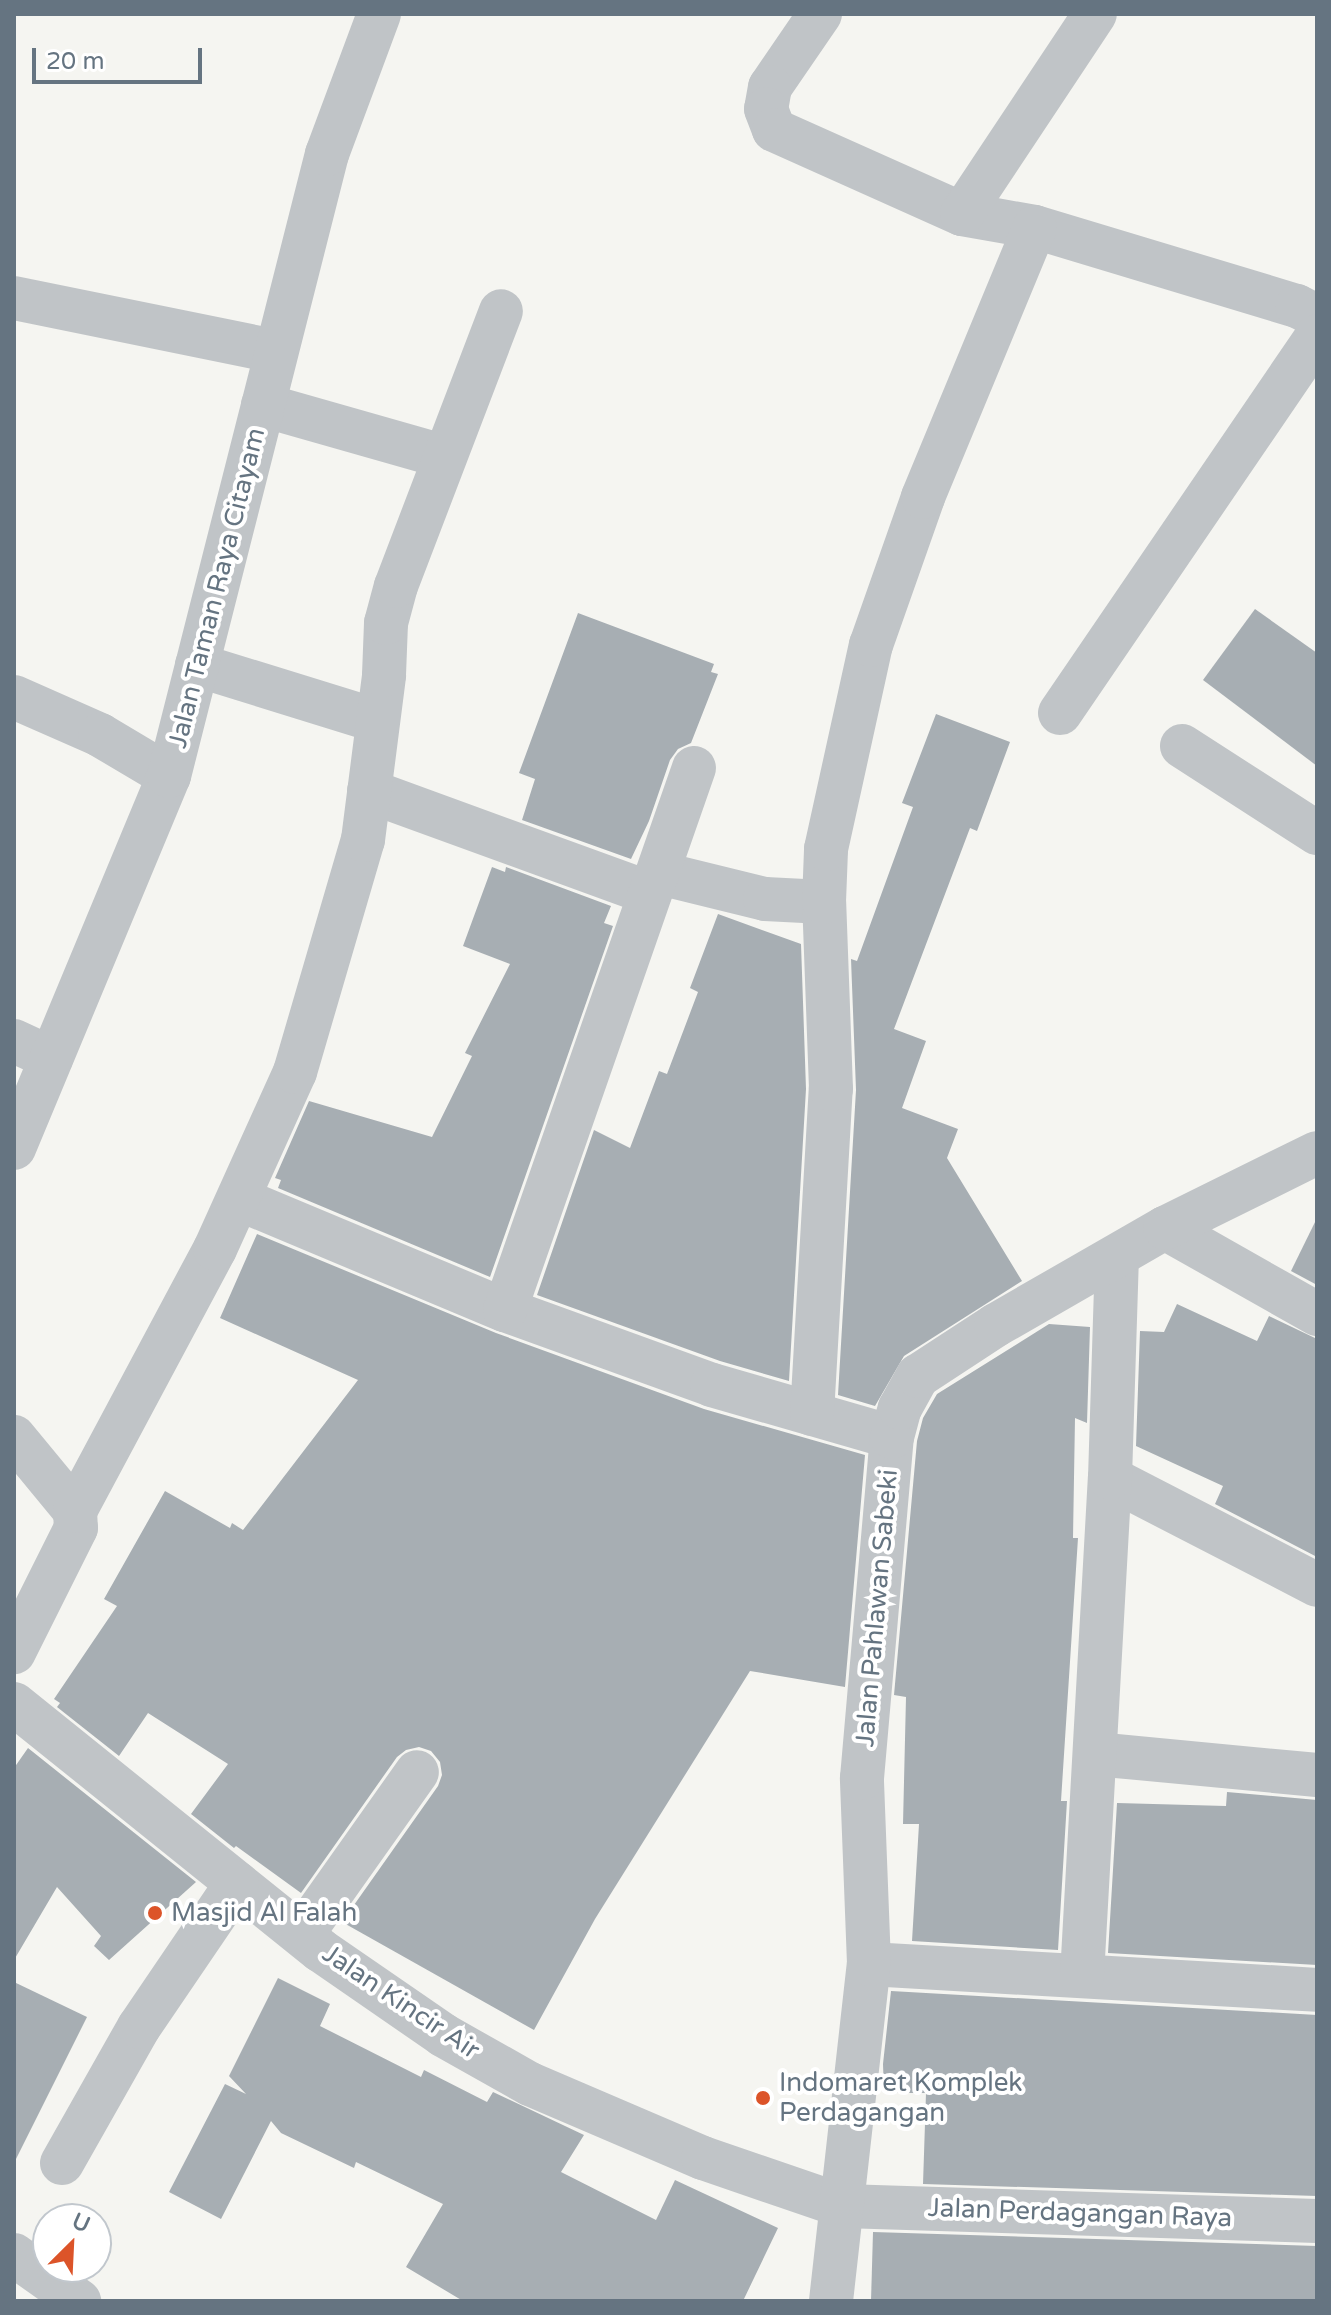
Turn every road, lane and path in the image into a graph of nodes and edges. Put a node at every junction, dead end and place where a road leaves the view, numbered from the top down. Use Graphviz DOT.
graph roads {
  1 [pos="820,14"];
  2 [pos="1095,14"];
  3 [pos="372,17"];
  4 [pos="962,214"];
  5 [pos="1035,227"];
  6 [pos="14,298"];
  7 [pos="501,311"];
  8 [pos="1317,316"];
  9 [pos="1317,336"];
  10 [pos="275,351"];
  11 [pos="263,405"];
  12 [pos="445,457"];
  13 [pos="197,665"];
  14 [pos="14,697"];
  15 [pos="1060,713"];
  16 [pos="378,721"];
  17 [pos="1182,746"];
  18 [pos="694,768"];
  19 [pos="169,776"];
  20 [pos="369,791"];
  21 [pos="1317,833"];
  22 [pos="655,883"];
  23 [pos="824,902"];
  24 [pos="33,1049"];
  25 [pos="14,1148"];
  26 [pos="1317,1153"];
  27 [pos="239,1199"];
  28 [pos="1165,1228"];
  29 [pos="1117,1258"];
  30 [pos="505,1310"];
  31 [pos="1317,1314"];
  32 [pos="812,1414"];
  33 [pos="14,1437"];
  34 [pos="892,1437"];
  35 [pos="1110,1478"];
  36 [pos="75,1511"];
  37 [pos="1317,1585"];
  38 [pos="14,1652"];
  39 [pos="14,1704"];
  40 [pos="1095,1754"];
  41 [pos="417,1772"];
  42 [pos="1317,1775"];
  43 [pos="237,1883"];
  44 [pos="303,1933"];
  45 [pos="869,1964"];
  46 [pos="1082,1976"];
  47 [pos="1317,1990"];
  48 [pos="62,2163"];
  49 [pos="843,2206"];
  50 [pos="1317,2221"];
  51 [pos="14,2255"];
  52 [pos="79,2301"];
  53 [pos="831,2301"];
  1 -- 4 [label="street"];
  2 -- 4 [label="street"];
  3 -- 10 [label="street, Jalan Taman Raya Citayam"];
  4 -- 5 [label="street"];
  5 -- 8 [label="street"];
  5 -- 23 [label="street"];
  6 -- 10 [label="street"];
  7 -- 12 [label="street"];
  9 -- 15 [label="street"];
  10 -- 11 [label="street, Jalan Taman Raya Citayam"];
  11 -- 12 [label="street"];
  11 -- 13 [label="street, Jalan Taman Raya Citayam"];
  12 -- 16 [label="street"];
  13 -- 16 [label="street"];
  13 -- 19 [label="street, Jalan Taman Raya Citayam"];
  14 -- 19 [label="street"];
  16 -- 20 [label="street"];
  17 -- 21 [label="street"];
  18 -- 22 [label="street"];
  19 -- 24 [label="street, Jalan Taman Raya Citayam"];
  20 -- 22 [label="street"];
  20 -- 27 [label="street"];
  22 -- 23 [label="street"];
  22 -- 30 [label="street"];
  23 -- 32 [label="street"];
  24 -- 25 [label="street, Jalan Taman Raya Citayam"];
  26 -- 28 [label="street, Jalan Pahlawan Sabeki"];
  27 -- 30 [label="street"];
  27 -- 36 [label="street"];
  28 -- 29 [label="street, Jalan Pahlawan Sabeki"];
  28 -- 31 [label="street"];
  29 -- 34 [label="street, Jalan Pahlawan Sabeki"];
  29 -- 35 [label="street"];
  30 -- 32 [label="street"];
  32 -- 34 [label="street"];
  33 -- 36 [label="street"];
  34 -- 45 [label="street, Jalan Pahlawan Sabeki"];
  35 -- 37 [label="street"];
  35 -- 40 [label="street"];
  36 -- 38 [label="street"];
  39 -- 43 [label="street, Jalan Kincir Air"];
  40 -- 42 [label="street"];
  40 -- 46 [label="street"];
  41 -- 44 [label="street"];
  43 -- 44 [label="street, Jalan Kincir Air"];
  43 -- 48 [label="street"];
  44 -- 49 [label="street, Jalan Kincir Air"];
  45 -- 46 [label="street"];
  45 -- 49 [label="street, Jalan Pahlawan Sabeki"];
  46 -- 47 [label="street"];
  49 -- 50 [label="street, Jalan Perdagangan Raya"];
  49 -- 53 [label="street, Jalan Pahlawan Sabeki"];
  51 -- 52 [label="street"];
}
